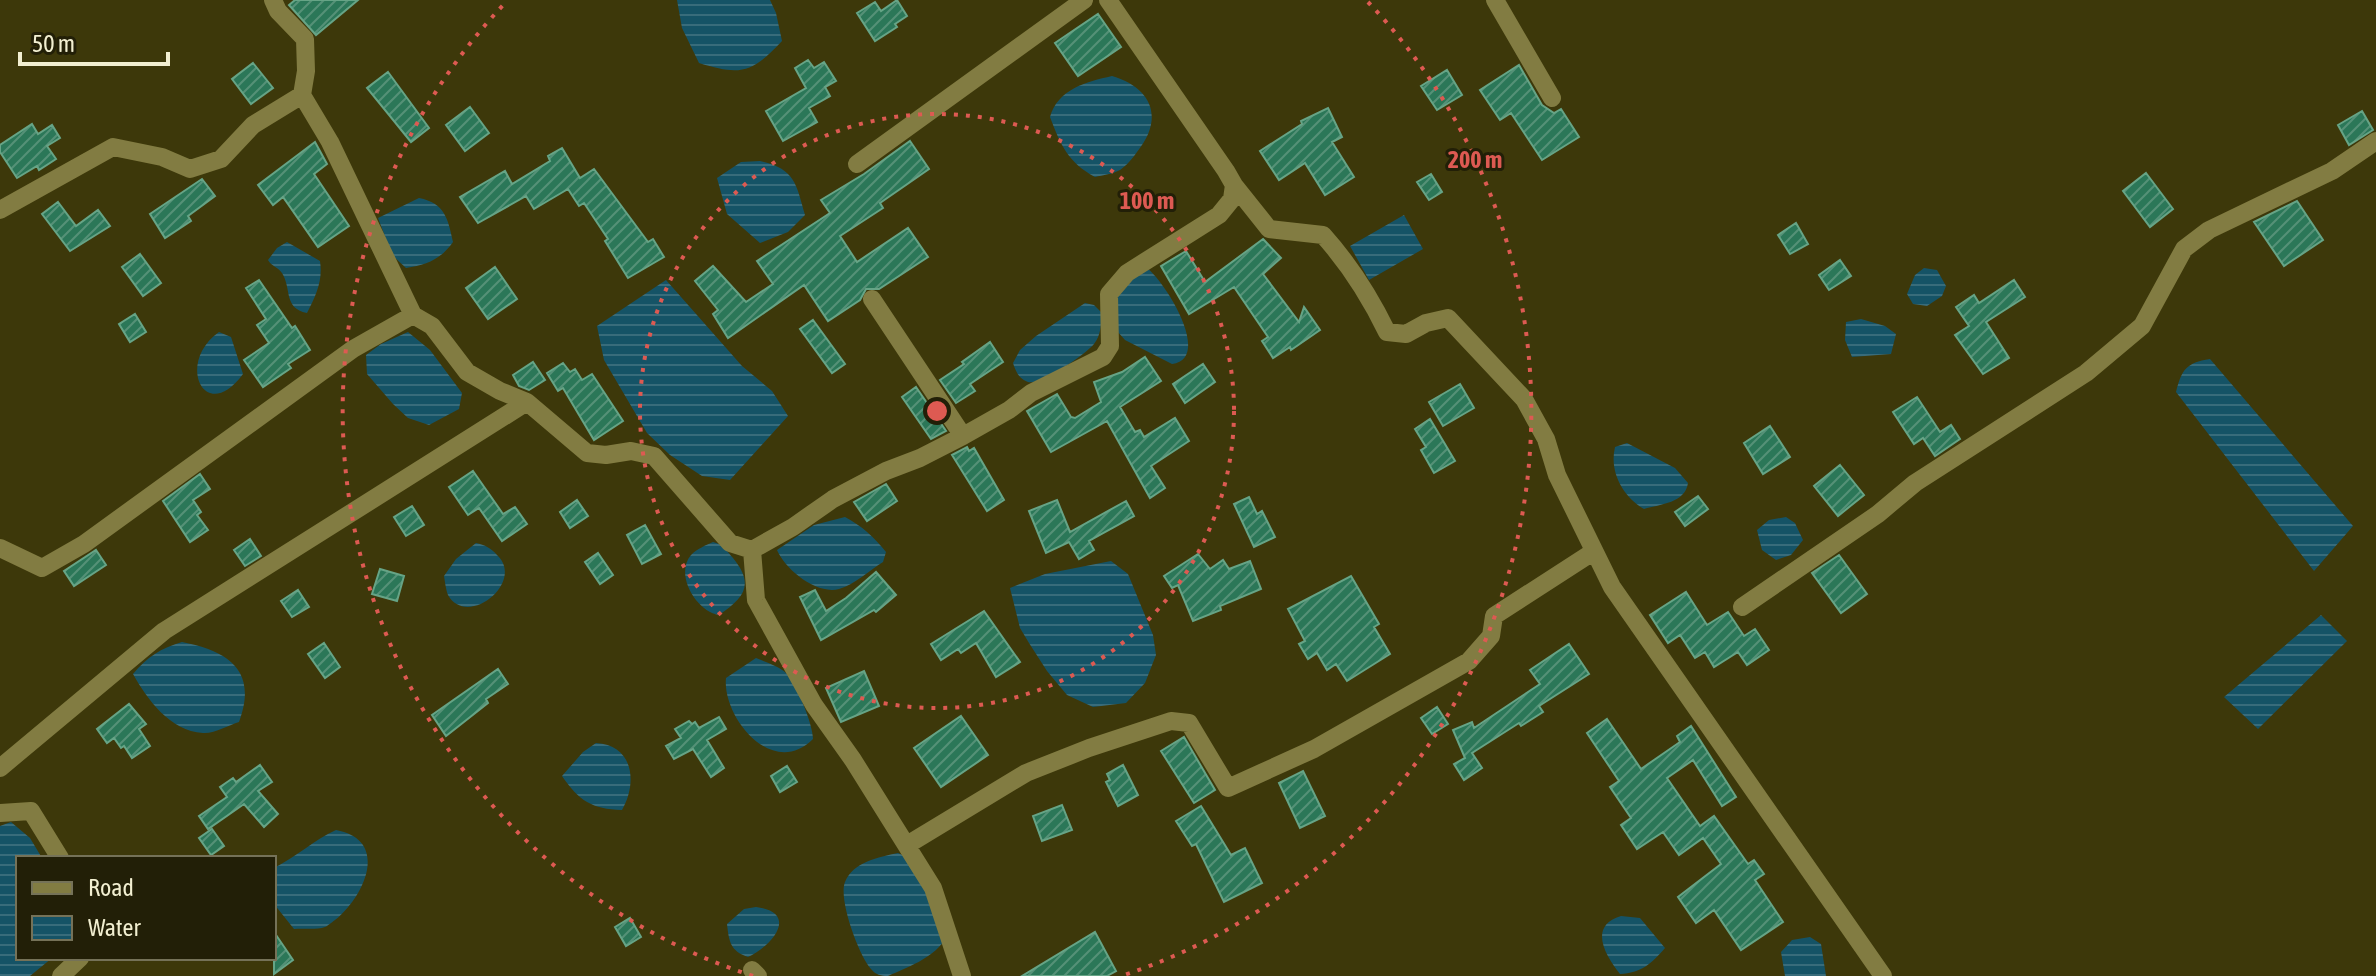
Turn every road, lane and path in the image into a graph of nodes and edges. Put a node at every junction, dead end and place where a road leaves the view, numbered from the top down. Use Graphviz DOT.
graph roads {
  1 [pos="273,0"];
  2 [pos="1084,0"];
  3 [pos="1108,0"];
  4 [pos="1495,0"];
  5 [pos="302,95"];
  6 [pos="1552,98"];
  7 [pos="2376,141"];
  8 [pos="857,164"];
  9 [pos="1234,185"];
  10 [pos="0,210"];
  11 [pos="872,299"];
  12 [pos="413,315"];
  13 [pos="527,402"];
  14 [pos="963,436"];
  15 [pos="0,548"];
  16 [pos="752,550"];
  17 [pos="1593,552"];
  18 [pos="1742,607"];
  19 [pos="0,768"];
  20 [pos="0,813"];
  21 [pos="907,845"];
  22 [pos="59,856"];
  23 [pos="78,960"];
  24 [pos="61,976"];
  25 [pos="962,976"];
  26 [pos="1883,976"];
  1 -- 5 [label="street"];
  2 -- 8 [label="street"];
  3 -- 9 [label="street"];
  4 -- 6 [label="street"];
  5 -- 10 [label="street"];
  5 -- 12 [label="street"];
  7 -- 18 [label="street"];
  9 -- 14 [label="street"];
  9 -- 17 [label="street"];
  11 -- 14 [label="street"];
  12 -- 13 [label="street"];
  12 -- 15 [label="street"];
  13 -- 16 [label="street"];
  13 -- 19 [label="street"];
  14 -- 16 [label="street"];
  16 -- 21 [label="street"];
  17 -- 21 [label="street"];
  17 -- 26 [label="street"];
  20 -- 22 [label="street"];
  21 -- 25 [label="street"];
  23 -- 24 [label="street"];
}
